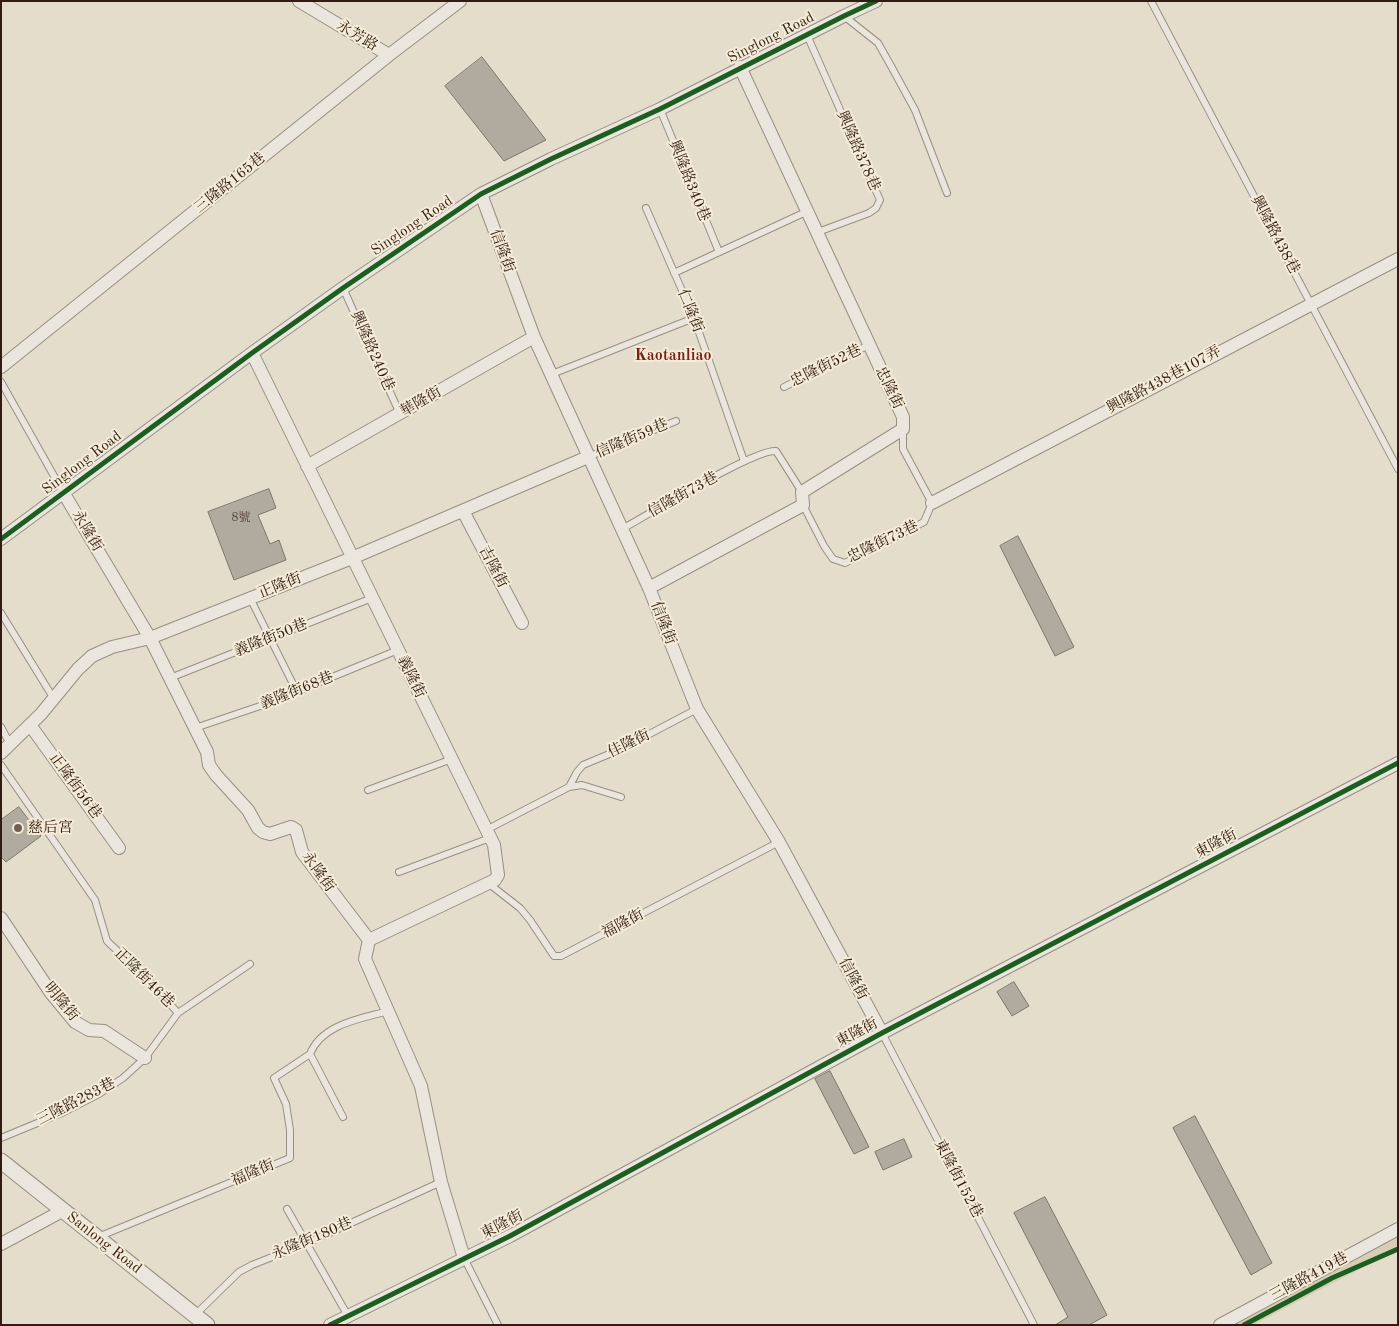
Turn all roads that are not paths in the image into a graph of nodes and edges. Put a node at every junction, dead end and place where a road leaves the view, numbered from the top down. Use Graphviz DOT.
graph roads {
  1 [pos="299,1"];
  2 [pos="460,1"];
  3 [pos="876,1"];
  4 [pos="1151,1"];
  5 [pos="844,16"];
  6 [pos="807,35"];
  7 [pos="389,55"];
  8 [pos="740,68"];
  9 [pos="660,109"];
  10 [pos="947,193"];
  11 [pos="481,194"];
  12 [pos="646,208"];
  13 [pos="808,210"];
  14 [pos="818,232"];
  15 [pos="719,252"];
  16 [pos="1398,259"];
  17 [pos="674,273"];
  18 [pos="343,288"];
  19 [pos="1311,303"];
  20 [pos="694,318"];
  21 [pos="534,337"];
  22 [pos="869,345"];
  23 [pos="252,353"];
  24 [pos="1,367"];
  25 [pos="552,374"];
  26 [pos="1,382"];
  27 [pos="784,387"];
  28 [pos="400,414"];
  29 [pos="676,420"];
  30 [pos="903,429"];
  31 [pos="588,457"];
  32 [pos="744,461"];
  33 [pos="307,466"];
  34 [pos="1398,469"];
  35 [pos="64,492"];
  36 [pos="802,492"];
  37 [pos="932,503"];
  38 [pos="803,505"];
  39 [pos="463,511"];
  40 [pos="622,529"];
  41 [pos="1,539"];
  42 [pos="352,558"];
  43 [pos="649,588"];
  44 [pos="250,598"];
  45 [pos="372,598"];
  46 [pos="1,613"];
  47 [pos="522,623"];
  48 [pos="150,638"];
  49 [pos="271,639"];
  50 [pos="398,650"];
  51 [pos="170,678"];
  52 [pos="297,692"];
  53 [pos="54,698"];
  54 [pos="697,709"];
  55 [pos="30,725"];
  56 [pos="1,727"];
  57 [pos="195,728"];
  58 [pos="6,748"];
  59 [pos="452,759"];
  60 [pos="1398,763"];
  61 [pos="1,766"];
  62 [pos="569,787"];
  63 [pos="368,790"];
  64 [pos="621,797"];
  65 [pos="488,834"];
  66 [pos="779,842"];
  67 [pos="119,848"];
  68 [pos="399,872"];
  69 [pos="488,883"];
  70 [pos="1,918"];
  71 [pos="369,940"];
  72 [pos="250,964"];
  73 [pos="388,1010"];
  74 [pos="178,1013"];
  75 [pos="882,1033"];
  76 [pos="310,1054"];
  77 [pos="145,1058"];
  78 [pos="343,1117"];
  79 [pos="1,1138"];
  80 [pos="1,1160"];
  81 [pos="441,1182"];
  82 [pos="286,1209"];
  83 [pos="62,1211"];
  84 [pos="1398,1229"];
  85 [pos="97,1238"];
  86 [pos="1,1244"];
  87 [pos="305,1244"];
  88 [pos="464,1258"];
  89 [pos="195,1315"];
  90 [pos="348,1316"];
  91 [pos="207,1325"];
  92 [pos="330,1325"];
  93 [pos="498,1325"];
  94 [pos="1034,1325"];
  95 [pos="1220,1325"];
  1 -- 7 [label="street, 永芳路"];
  2 -- 7 [label="street, 三隆路165巷"];
  3 -- 5 [label="street, Singlong Road"];
  4 -- 19 [label="lane, 興隆路438巷"];
  5 -- 6 [label="street, Singlong Road"];
  5 -- 10 [label="lane"];
  6 -- 8 [label="street, Singlong Road"];
  6 -- 14 [label="lane, 興隆路378巷"];
  7 -- 24 [label="street, 三隆路165巷"];
  8 -- 9 [label="street, Singlong Road"];
  8 -- 13 [label="street, 忠隆街"];
  9 -- 11 [label="street, Singlong Road"];
  9 -- 15 [label="lane, 興隆路340巷"];
  11 -- 18 [label="street, Singlong Road"];
  11 -- 21 [label="street, 信隆街"];
  12 -- 17 [label="lane"];
  13 -- 14 [label="street, 忠隆街"];
  13 -- 15 [label="lane, 仁隆街"];
  14 -- 22 [label="street, 忠隆街"];
  15 -- 17 [label="lane, 仁隆街"];
  16 -- 19 [label="street, 興隆路438巷107弄"];
  17 -- 20 [label="lane, 仁隆街"];
  18 -- 23 [label="street, Singlong Road"];
  18 -- 28 [label="lane, 興隆路240巷"];
  19 -- 34 [label="lane, 興隆路438巷"];
  19 -- 37 [label="street, 興隆路438巷107弄"];
  20 -- 25 [label="lane"];
  20 -- 32 [label="lane, 仁隆街"];
  21 -- 25 [label="street, 信隆街"];
  21 -- 28 [label="street, 華隆街"];
  22 -- 27 [label="lane, 忠隆街52巷"];
  22 -- 30 [label="street, 忠隆街"];
  23 -- 33 [label="street, 義隆街"];
  23 -- 35 [label="street, Singlong Road"];
  25 -- 31 [label="street, 信隆街"];
  26 -- 35 [label="lane"];
  28 -- 33 [label="street, 華隆街"];
  29 -- 31 [label="lane, 信隆街59巷"];
  30 -- 36 [label="street, 忠隆街"];
  30 -- 37 [label="lane, 忠隆街73巷"];
  31 -- 39 [label="street, 正隆街"];
  31 -- 40 [label="street, 信隆街"];
  32 -- 36 [label="lane, 信隆街73巷"];
  32 -- 40 [label="lane, 信隆街73巷"];
  33 -- 42 [label="street, 義隆街"];
  35 -- 41 [label="street, Singlong Road"];
  35 -- 48 [label="street, 永隆街"];
  36 -- 38 [label="street"];
  37 -- 38 [label="lane, 忠隆街73巷"];
  38 -- 43 [label="street"];
  39 -- 42 [label="street, 正隆街"];
  39 -- 47 [label="street, 吉隆街"];
  40 -- 43 [label="street, 信隆街"];
  42 -- 44 [label="street, 正隆街"];
  42 -- 45 [label="street, 義隆街"];
  43 -- 54 [label="street, 信隆街"];
  44 -- 48 [label="street, 正隆街"];
  44 -- 49 [label="lane"];
  45 -- 49 [label="lane, 義隆街50巷"];
  45 -- 50 [label="street, 義隆街"];
  46 -- 53 [label="lane"];
  48 -- 51 [label="street, 永隆街"];
  48 -- 53 [label="street, 正隆街"];
  49 -- 51 [label="lane, 義隆街50巷"];
  49 -- 52 [label="lane"];
  50 -- 52 [label="lane, 義隆街68巷"];
  50 -- 59 [label="street, 義隆街"];
  51 -- 57 [label="street, 永隆街"];
  52 -- 57 [label="lane, 義隆街68巷"];
  53 -- 55 [label="street, 正隆街"];
  54 -- 62 [label="lane, 佳隆街"];
  54 -- 66 [label="street, 信隆街"];
  55 -- 58 [label="street, 正隆街"];
  55 -- 67 [label="street, 正隆街56巷"];
  56 -- 58 [label="lane"];
  57 -- 71 [label="street, 永隆街"];
  59 -- 63 [label="lane"];
  59 -- 65 [label="street, 義隆街"];
  60 -- 75 [label="street, 東隆街"];
  61 -- 74 [label="lane, 正隆街46巷"];
  62 -- 64 [label="lane"];
  62 -- 65 [label="lane"];
  65 -- 68 [label="lane"];
  65 -- 69 [label="street, 義隆街"];
  66 -- 69 [label="lane, 福隆街"];
  66 -- 75 [label="street, 信隆街"];
  69 -- 71 [label="street"];
  70 -- 77 [label="street, 明隆街"];
  71 -- 73 [label="street"];
  72 -- 74 [label="lane, 三隆路283巷"];
  73 -- 76 [label="lane, 福隆街"];
  73 -- 81 [label="street"];
  74 -- 77 [label="lane, 三隆路283巷"];
  75 -- 88 [label="street, 東隆街"];
  75 -- 94 [label="lane, 東隆街152巷"];
  76 -- 78 [label="lane"];
  76 -- 85 [label="lane, 福隆街"];
  77 -- 79 [label="lane, 三隆路283巷"];
  80 -- 83 [label="street, Sanlong Road"];
  81 -- 87 [label="lane, 永隆街180巷"];
  81 -- 88 [label="street"];
  82 -- 87 [label="lane"];
  83 -- 85 [label="street, Sanlong Road"];
  83 -- 86 [label="street"];
  84 -- 95 [label="street, 三隆路419巷"];
  85 -- 89 [label="street, Sanlong Road"];
  87 -- 89 [label="lane, 永隆街180巷"];
  87 -- 90 [label="lane"];
  88 -- 90 [label="street, 東隆街"];
  88 -- 93 [label="lane"];
  89 -- 91 [label="street, Sanlong Road"];
  90 -- 92 [label="street, 東隆街"];
}
